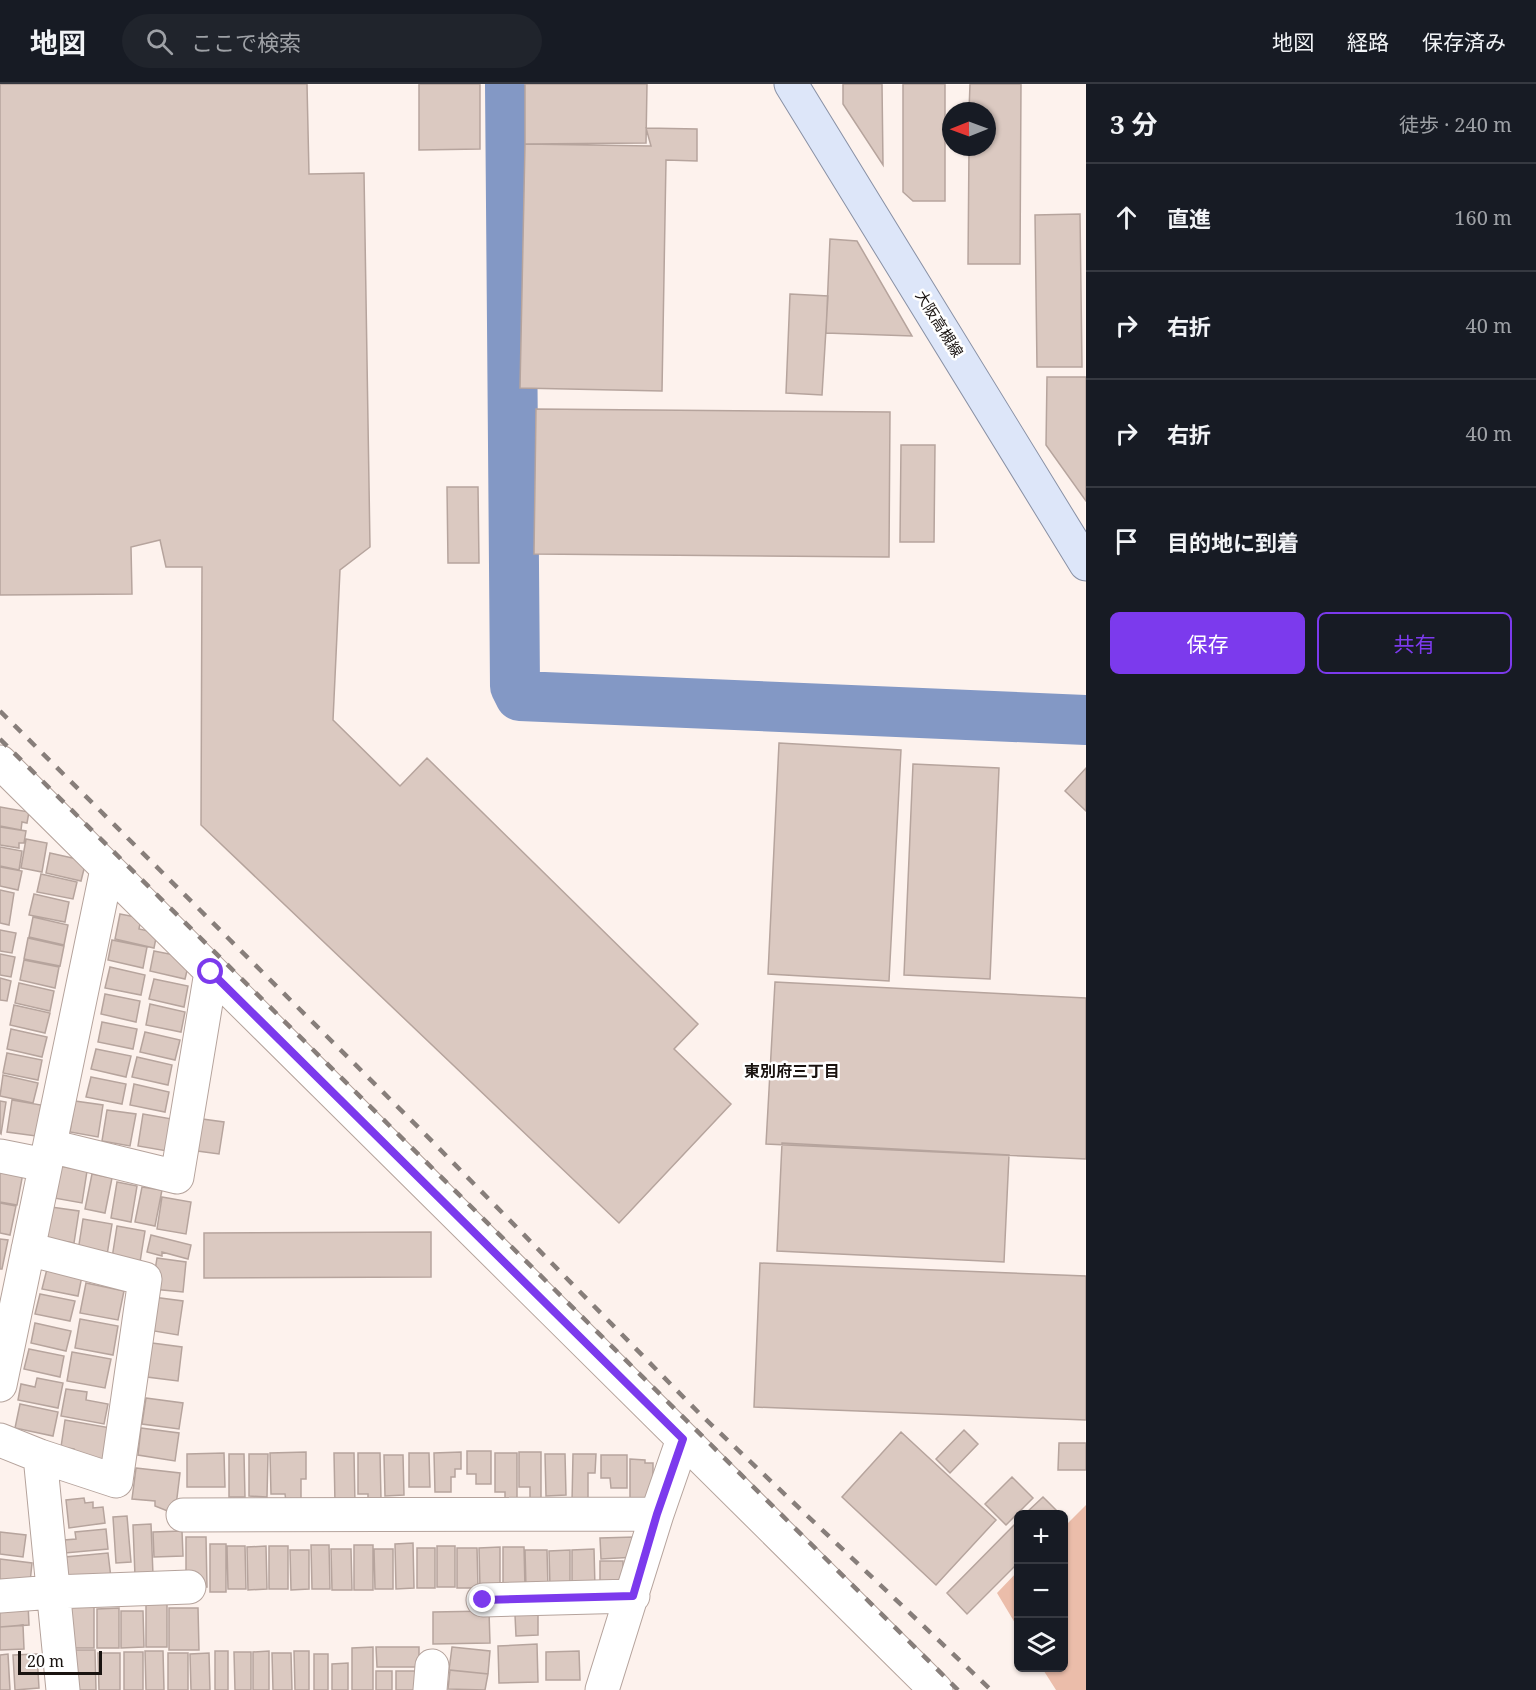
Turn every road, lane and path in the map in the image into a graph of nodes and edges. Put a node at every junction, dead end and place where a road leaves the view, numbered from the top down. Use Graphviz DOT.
graph roads {
  1 [pos="791,84"];
  2 [pos="1086,564"];
  3 [pos="0,762"];
  4 [pos="107,869"];
  5 [pos="211,972"];
  6 [pos="48,1155"];
  7 [pos="0,1156"];
  8 [pos="28,1249"];
  9 [pos="0,1385"];
  10 [pos="683,1439"];
  11 [pos="0,1440"];
  12 [pos="40,1456"];
  13 [pos="657,1514"];
  14 [pos="183,1515"];
  15 [pos="189,1587"];
  16 [pos="53,1592"];
  17 [pos="0,1596"];
  18 [pos="633,1596"];
  19 [pos="483,1600"];
  20 [pos="63,1690"];
  21 [pos="602,1690"];
  22 [pos="936,1690"];
  1 -- 2 [label="main road, 大阪高槻線"];
  3 -- 4 [label="street"];
  4 -- 5 [label="street"];
  4 -- 6 [label="street"];
  5 -- 6 [label="street"];
  5 -- 10 [label="street"];
  6 -- 7 [label="street"];
  6 -- 8 [label="street"];
  8 -- 9 [label="street"];
  8 -- 12 [label="street"];
  10 -- 13 [label="street"];
  10 -- 22 [label="street"];
  11 -- 12 [label="street"];
  12 -- 16 [label="street"];
  13 -- 14 [label="street"];
  13 -- 18 [label="street"];
  15 -- 16 [label="street"];
  16 -- 17 [label="street"];
  16 -- 20 [label="street"];
  18 -- 19 [label="street"];
  18 -- 21 [label="street"];
}
